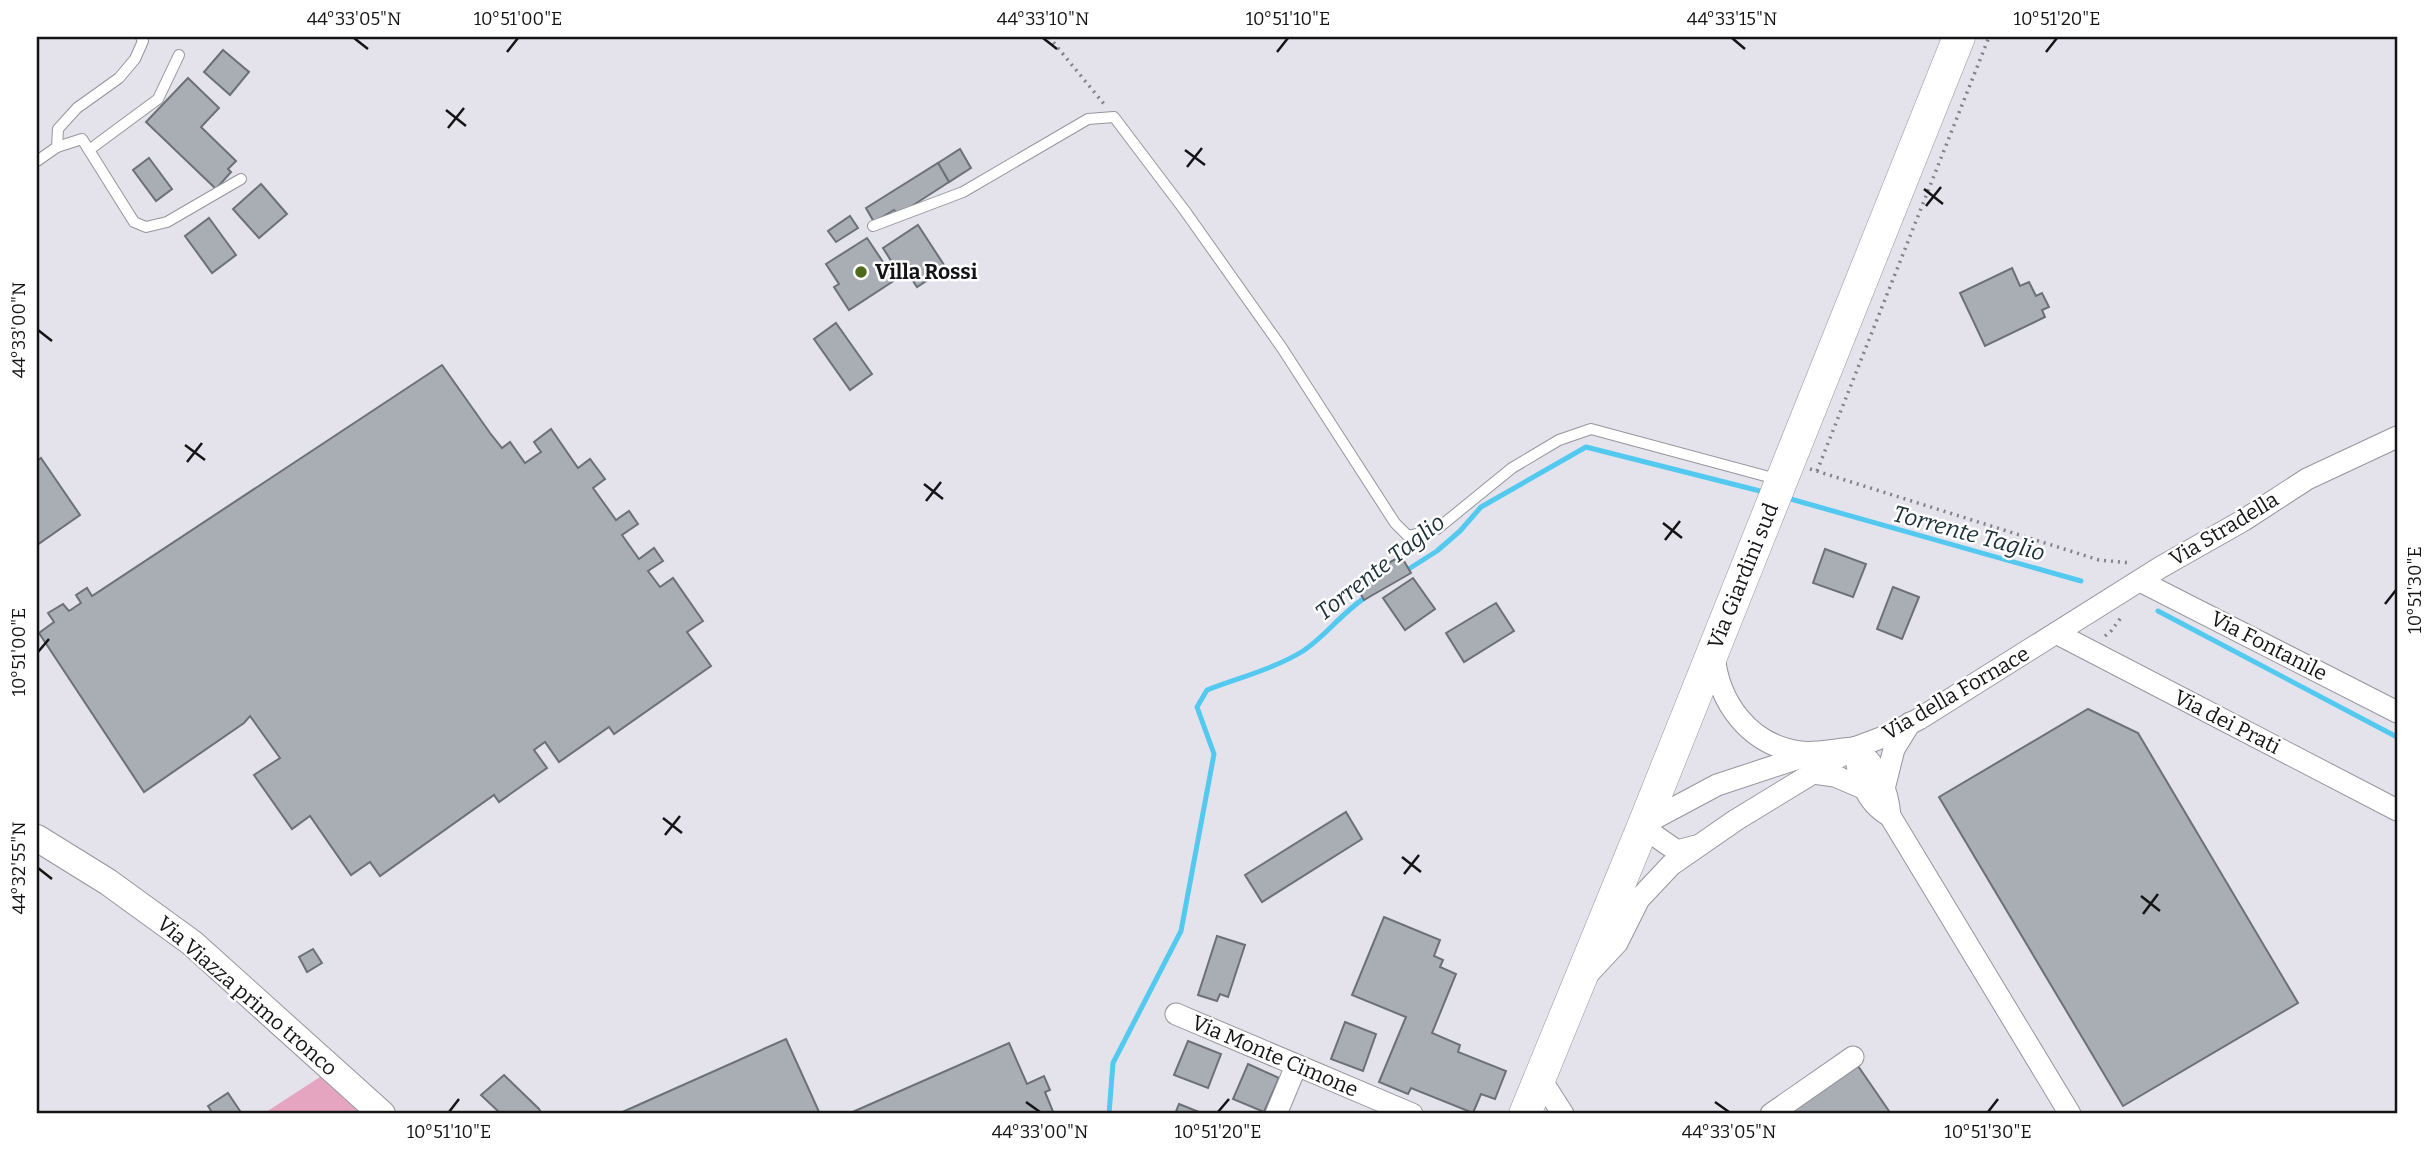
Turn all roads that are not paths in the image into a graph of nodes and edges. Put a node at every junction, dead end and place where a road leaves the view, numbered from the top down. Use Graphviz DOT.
graph roads {
  1 [pos="141,37"];
  2 [pos="1959,37"];
  3 [pos="179,55"];
  4 [pos="57,147"];
  5 [pos="89,150"];
  6 [pos="37,160"];
  7 [pos="240,179"];
  8 [pos="873,226"];
  9 [pos="2397,437"];
  10 [pos="1778,489"];
  11 [pos="2144,582"];
  12 [pos="2056,633"];
  13 [pos="1713,649"];
  14 [pos="2397,712"];
  15 [pos="1910,723"];
  16 [pos="1854,748"];
  17 [pos="1827,750"];
  18 [pos="1814,773"];
  19 [pos="1873,789"];
  20 [pos="2397,810"];
  21 [pos="1644,824"];
  22 [pos="37,838"];
  23 [pos="1699,844"];
  24 [pos="1580,982"];
  25 [pos="1176,1014"];
  26 [pos="1853,1057"];
  27 [pos="1296,1066"];
  28 [pos="1540,1079"];
  29 [pos="382,1114"];
  30 [pos="1276,1114"];
  31 [pos="1412,1114"];
  32 [pos="1525,1114"];
  33 [pos="1563,1114"];
  34 [pos="1771,1114"];
  35 [pos="2070,1114"];
  1 -- 4 [label="lane"];
  2 -- 10 [label="main road, Via Giardini sud"];
  3 -- 5 [label="lane"];
  4 -- 5 [label="lane"];
  4 -- 6 [label="lane"];
  5 -- 7 [label="lane"];
  8 -- 10 [label="lane"];
  9 -- 11 [label="street, Via Stradella"];
  10 -- 13 [label="main road, Via Giardini sud"];
  11 -- 12 [label="street, Via Stradella"];
  11 -- 14 [label="street, Via Fontanile"];
  12 -- 15 [label="street, Via della Fornace"];
  12 -- 20 [label="street, Via dei Prati"];
  13 -- 17 [label="street"];
  13 -- 21 [label="main road, Via Giardini sud"];
  15 -- 16 [label="street, Via della Fornace"];
  15 -- 19 [label="street"];
  16 -- 17 [label="street"];
  16 -- 18 [label="street"];
  16 -- 19 [label="street"];
  17 -- 21 [label="street"];
  18 -- 19 [label="street"];
  18 -- 23 [label="street"];
  19 -- 35 [label="street"];
  21 -- 23 [label="street"];
  21 -- 24 [label="main road, Via Giardini sud"];
  22 -- 29 [label="street, Via Viazza primo tronco"];
  23 -- 24 [label="street"];
  24 -- 28 [label="main road, Via Giardini sud"];
  25 -- 27 [label="street, Via Monte Cimone"];
  26 -- 34 [label="street"];
  27 -- 30 [label="street"];
  27 -- 31 [label="street, Via Monte Cimone"];
  28 -- 32 [label="main road, Via Giardini sud"];
  28 -- 33 [label="street"];
}
